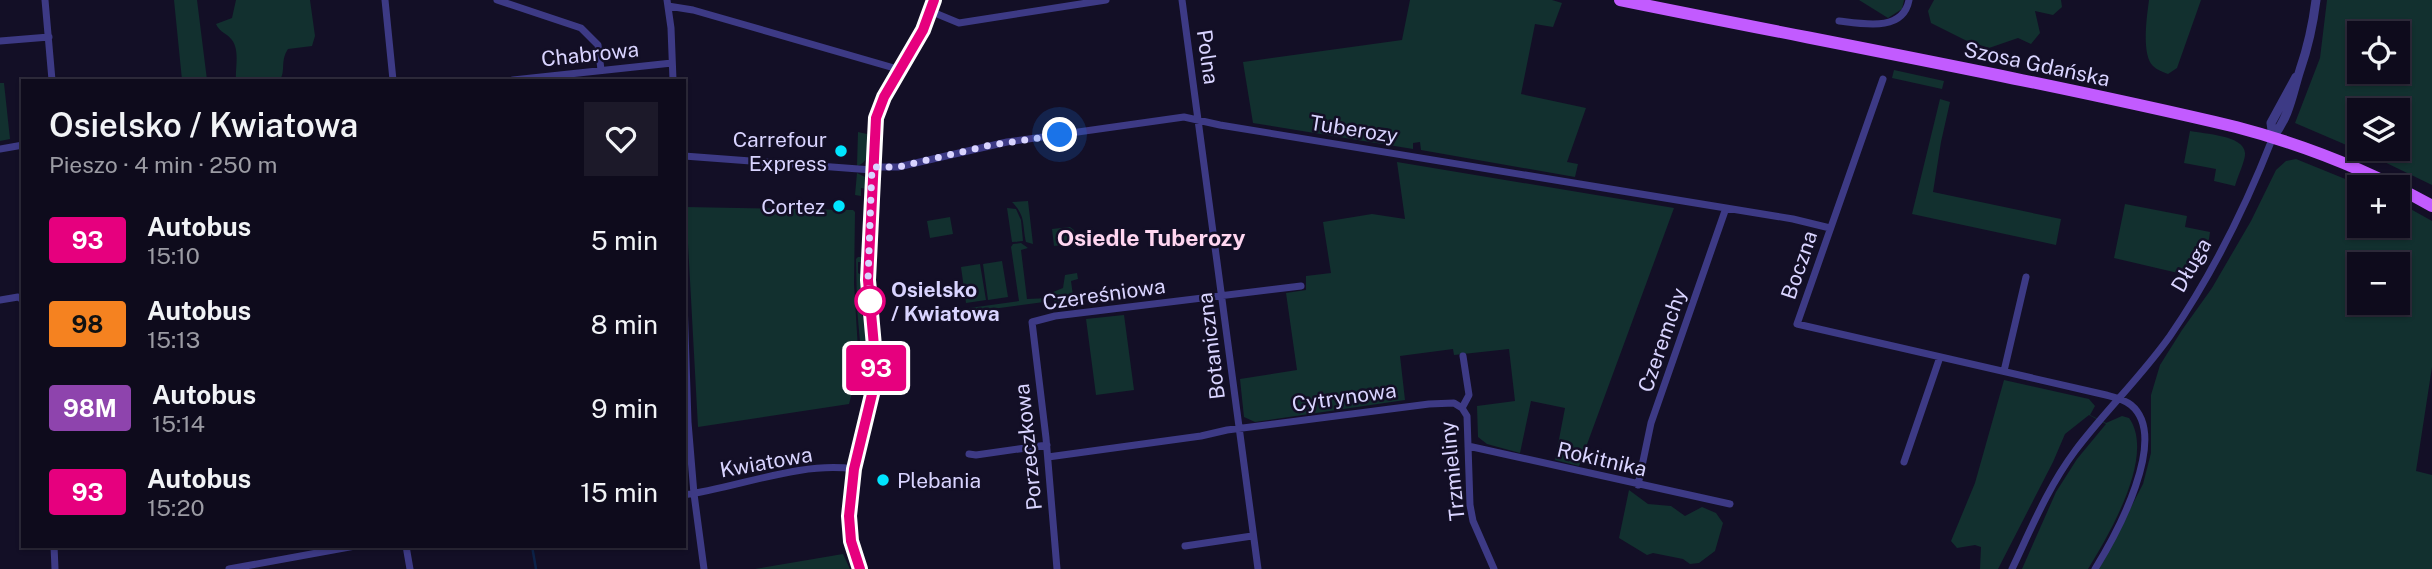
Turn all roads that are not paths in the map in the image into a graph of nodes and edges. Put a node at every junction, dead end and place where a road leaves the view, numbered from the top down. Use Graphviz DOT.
graph roads {
  1 [pos="45,0"];
  2 [pos="385,0"];
  3 [pos="497,0"];
  4 [pos="934,0"];
  5 [pos="1106,0"];
  6 [pos="1182,0"];
  7 [pos="1622,0"];
  8 [pos="1909,0"];
  9 [pos="2316,0"];
  10 [pos="667,3"];
  11 [pos="930,11"];
  12 [pos="1839,21"];
  13 [pos="49,37"];
  14 [pos="0,41"];
  15 [pos="672,63"];
  16 [pos="901,69"];
  17 [pos="601,70"];
  18 [pos="52,79"];
  19 [pos="393,79"];
  20 [pos="522,79"];
  21 [pos="673,79"];
  22 [pos="1883,79"];
  23 [pos="1199,120"];
  24 [pos="2273,137"];
  25 [pos="21,145"];
  26 [pos="0,149"];
  27 [pos="686,156"];
  28 [pos="872,168"];
  29 [pos="2432,206"];
  30 [pos="1726,208"];
  31 [pos="1830,228"];
  32 [pos="2026,277"];
  33 [pos="1301,286"];
  34 [pos="1222,296"];
  35 [pos="21,299"];
  36 [pos="0,300"];
  37 [pos="1032,322"];
  38 [pos="1463,356"];
  39 [pos="1940,357"];
  40 [pos="2004,371"];
  41 [pos="686,385"];
  42 [pos="2120,398"];
  43 [pos="1454,404"];
  44 [pos="1462,408"];
  45 [pos="1238,429"];
  46 [pos="1046,445"];
  47 [pos="1468,446"];
  48 [pos="968,454"];
  49 [pos="1048,457"];
  50 [pos="1904,461"];
  51 [pos="854,469"];
  52 [pos="1638,485"];
  53 [pos="694,494"];
  54 [pos="686,495"];
  55 [pos="1730,504"];
  56 [pos="1252,536"];
  57 [pos="1185,546"];
  58 [pos="54,548"];
  59 [pos="339,548"];
  60 [pos="406,548"];
  61 [pos="55,569"];
  62 [pos="229,569"];
  63 [pos="410,569"];
  64 [pos="705,569"];
  65 [pos="860,569"];
  66 [pos="1057,569"];
  67 [pos="1258,569"];
  68 [pos="1494,569"];
  69 [pos="2012,569"];
  70 [pos="2095,569"];
  1 -- 13 [label="street"];
  2 -- 19 [label="street"];
  3 -- 17 [label="street"];
  4 -- 11 [label="street"];
  5 -- 11 [label="street"];
  6 -- 23 [label="street, Polna"];
  7 -- 24 [label="main road, Szosa Gdańska"];
  8 -- 12 [label="street"];
  9 -- 24 [label="street"];
  10 -- 15 [label="street"];
  10 -- 16 [label="street"];
  11 -- 16 [label="street"];
  13 -- 14 [label="street"];
  13 -- 18 [label="street"];
  15 -- 17 [label="street, Chabrowa"];
  15 -- 21 [label="street"];
  16 -- 28 [label="street"];
  17 -- 20 [label="street, Chabrowa"];
  22 -- 31 [label="street, Boczna"];
  23 -- 28 [label="street, Tuberozy"];
  23 -- 30 [label="street, Tuberozy"];
  23 -- 34 [label="street, Botaniczna"];
  24 -- 29 [label="main road, Szosa Gdańska"];
  24 -- 42 [label="street, Długa"];
  25 -- 26 [label="street"];
  27 -- 28 [label="street, Tuberozy"];
  28 -- 51 [label="street"];
  30 -- 31 [label="street, Tuberozy"];
  30 -- 52 [label="street, Czeremchy"];
  31 -- 39 [label="street, Boczna"];
  32 -- 40 [label="street"];
  33 -- 34 [label="street, Czereśniowa"];
  34 -- 37 [label="street, Czereśniowa"];
  34 -- 45 [label="street, Botaniczna"];
  35 -- 36 [label="street"];
  37 -- 46 [label="street, Porzeczkowa"];
  38 -- 44 [label="street, Trzmieliny"];
  39 -- 40 [label="street, Boczna"];
  39 -- 50 [label="street"];
  40 -- 42 [label="street, Boczna"];
  41 -- 53 [label="street"];
  42 -- 69 [label="street, Długa"];
  42 -- 70 [label="street"];
  43 -- 44 [label="street, Trzmieliny"];
  43 -- 45 [label="street, Cytrynowa"];
  44 -- 47 [label="street, Trzmieliny"];
  45 -- 49 [label="street, Cytrynowa"];
  45 -- 56 [label="street, Botaniczna"];
  46 -- 48 [label="street"];
  46 -- 49 [label="street, Porzeczkowa"];
  47 -- 52 [label="street, Rokitnika"];
  47 -- 68 [label="street, Trzmieliny"];
  49 -- 66 [label="street, Porzeczkowa"];
  51 -- 53 [label="street, Kwiatowa"];
  51 -- 65 [label="street"];
  52 -- 55 [label="street, Rokitnika"];
  53 -- 54 [label="street, Kwiatowa"];
  53 -- 64 [label="street"];
  56 -- 57 [label="street"];
  56 -- 67 [label="street, Botaniczna"];
  58 -- 61 [label="street"];
  59 -- 62 [label="street"];
  60 -- 63 [label="street"];
}
